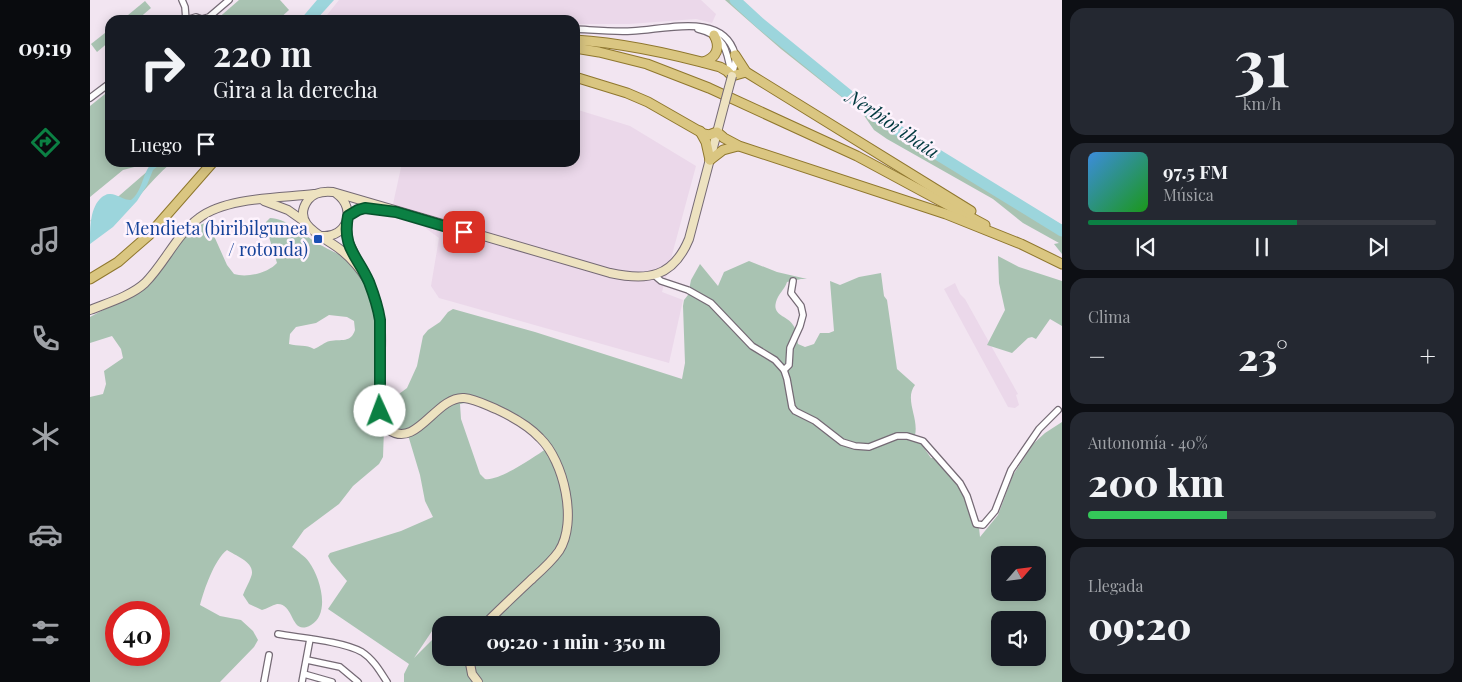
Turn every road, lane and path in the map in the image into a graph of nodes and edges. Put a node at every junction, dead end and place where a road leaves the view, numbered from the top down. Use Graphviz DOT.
graph roads {
  1 [pos="182,0"];
  2 [pos="229,0"];
  3 [pos="185,7"];
  4 [pos="186,15"];
  5 [pos="198,15"];
  6 [pos="209,15"];
  7 [pos="673,28"];
  8 [pos="580,29"];
  9 [pos="714,35"];
  10 [pos="580,40"];
  11 [pos="580,49"];
  12 [pos="735,54"];
  13 [pos="703,62"];
  14 [pos="746,72"];
  15 [pos="732,76"];
  16 [pos="580,79"];
  17 [pos="105,87"];
  18 [pos="90,98"];
  19 [pos="699,131"];
  20 [pos="717,132"];
  21 [pos="739,146"];
  22 [pos="710,160"];
  23 [pos="209,167"];
  24 [pos="333,192"];
  25 [pos="315,194"];
  26 [pos="257,200"];
  27 [pos="396,212"];
  28 [pos="347,220"];
  29 [pos="306,223"];
  30 [pos="322,236"];
  31 [pos="1021,244"];
  32 [pos="1062,264"];
  33 [pos="1062,269"];
  34 [pos="654,275"];
  35 [pos="90,278"];
  36 [pos="368,281"];
  37 [pos="792,281"];
  38 [pos="90,310"];
  39 [pos="784,370"];
  40 [pos="1058,410"];
  41 [pos="493,616"];
  42 [pos="278,634"];
  43 [pos="310,639"];
  44 [pos="269,655"];
  45 [pos="307,660"];
  46 [pos="470,666"];
  47 [pos="304,674"];
  48 [pos="264,682"];
  49 [pos="302,682"];
  50 [pos="332,682"];
  51 [pos="358,682"];
  52 [pos="387,682"];
  53 [pos="478,682"];
  1 -- 3 [label="street"];
  2 -- 6 [label="street"];
  3 -- 4 [label="street"];
  3 -- 5 [label="street"];
  7 -- 8 [label="street"];
  7 -- 9 [label="street"];
  7 -- 12 [label="street"];
  9 -- 13 [label="main road"];
  9 -- 15 [label="street"];
  10 -- 13 [label="main road"];
  11 -- 31 [label="main road"];
  12 -- 14 [label="main road"];
  12 -- 15 [label="street"];
  13 -- 15 [label="main road"];
  14 -- 15 [label="main road"];
  14 -- 31 [label="main road"];
  15 -- 20 [label="street, bridge"];
  16 -- 19 [label="main road"];
  17 -- 18 [label="street"];
  19 -- 20 [label="main road"];
  19 -- 22 [label="main road"];
  20 -- 21 [label="main road"];
  20 -- 22 [label="street"];
  21 -- 22 [label="main road"];
  21 -- 31 [label="main road"];
  22 -- 34 [label="street"];
  23 -- 35 [label="main road"];
  24 -- 25 [label="street"];
  24 -- 27 [label="street"];
  24 -- 28 [label="street"];
  25 -- 26 [label="street"];
  25 -- 29 [label="street"];
  26 -- 29 [label="street"];
  26 -- 38 [label="street"];
  27 -- 28 [label="street"];
  27 -- 34 [label="street"];
  28 -- 30 [label="street"];
  28 -- 36 [label="street"];
  29 -- 30 [label="street"];
  30 -- 36 [label="street"];
  31 -- 32 [label="main road"];
  31 -- 33 [label="main road"];
  34 -- 39 [label="street"];
  36 -- 41 [label="street"];
  37 -- 39 [label="street"];
  39 -- 40 [label="street"];
  42 -- 43 [label="street"];
  43 -- 45 [label="street"];
  43 -- 52 [label="street"];
  44 -- 48 [label="street"];
  45 -- 47 [label="street"];
  45 -- 51 [label="street"];
  46 -- 53 [label="street"];
  47 -- 49 [label="street"];
  47 -- 50 [label="street"];
}
